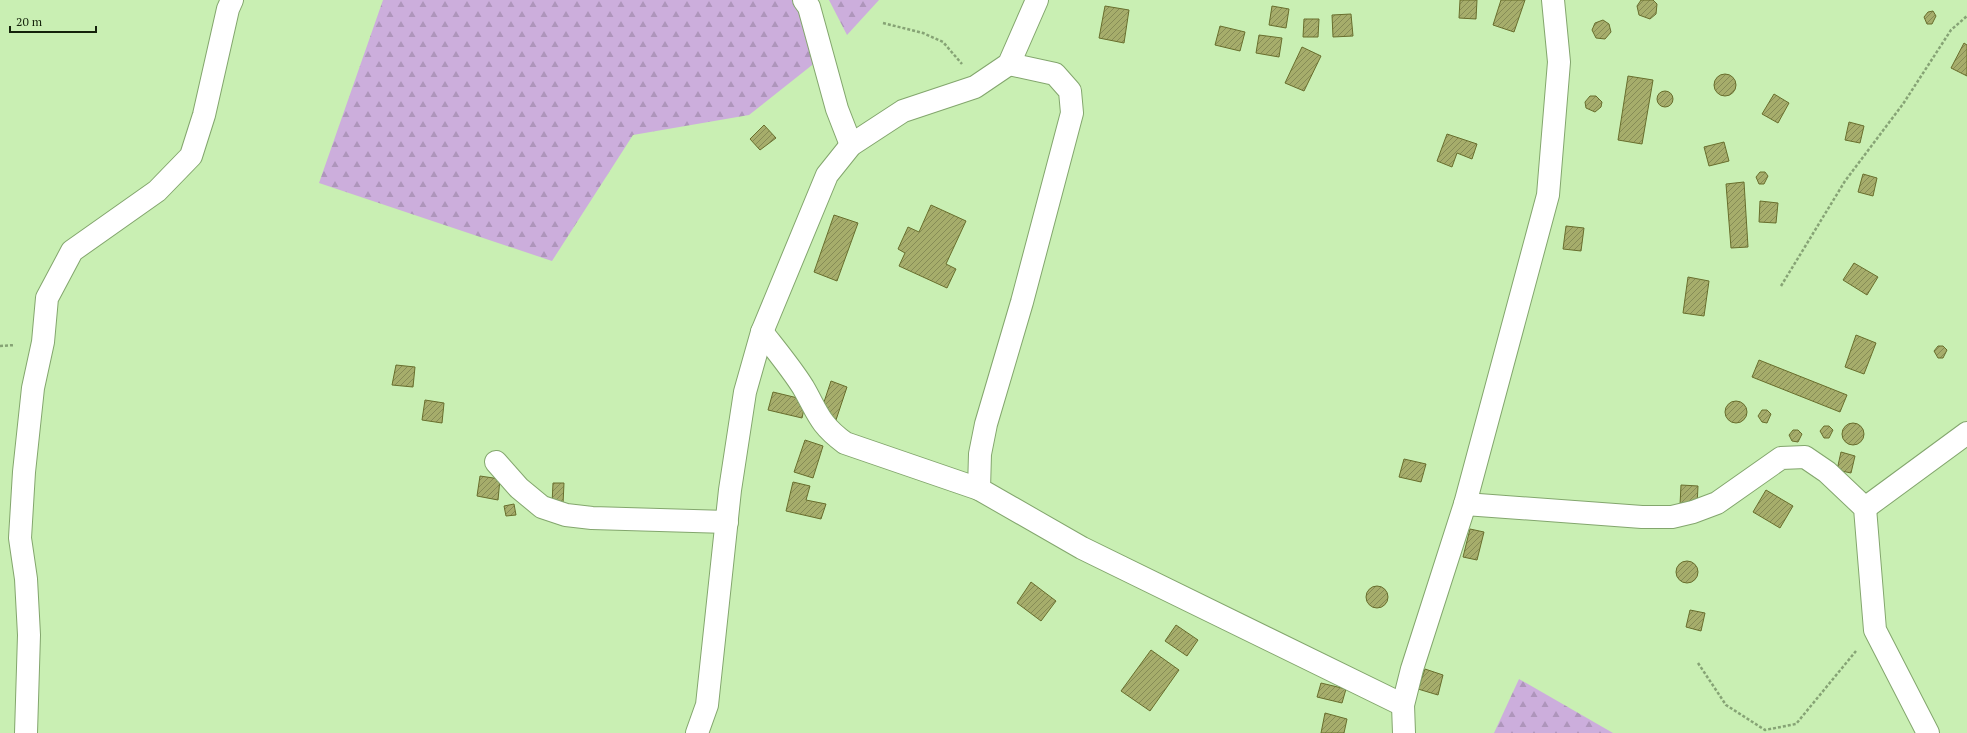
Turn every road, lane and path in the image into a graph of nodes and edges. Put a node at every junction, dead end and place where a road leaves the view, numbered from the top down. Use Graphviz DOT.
graph roads {
  1 [pos="232,0"];
  2 [pos="804,0"];
  3 [pos="1038,0"];
  4 [pos="1553,0"];
  5 [pos="1967,16"];
  6 [pos="883,23"];
  7 [pos="1009,64"];
  8 [pos="975,87"];
  9 [pos="851,145"];
  10 [pos="1781,286"];
  11 [pos="762,332"];
  12 [pos="1967,433"];
  13 [pos="496,462"];
  14 [pos="979,489"];
  15 [pos="1465,504"];
  16 [pos="1865,508"];
  17 [pos="726,522"];
  18 [pos="1875,630"];
  19 [pos="1698,663"];
  20 [pos="1399,724"];
  21 [pos="26,733"];
  22 [pos="696,733"];
  23 [pos="1928,733"];
  1 -- 21 [label="street"];
  2 -- 9 [label="street"];
  3 -- 7 [label="street"];
  4 -- 15 [label="street"];
  5 -- 10 [label="path"];
  6 -- 8 [label="path"];
  7 -- 8 [label="street"];
  7 -- 14 [label="street"];
  8 -- 9 [label="street"];
  9 -- 11 [label="street"];
  11 -- 14 [label="street"];
  11 -- 17 [label="street"];
  12 -- 16 [label="street"];
  13 -- 17 [label="street"];
  14 -- 20 [label="street"];
  15 -- 16 [label="street"];
  15 -- 20 [label="street"];
  16 -- 18 [label="street"];
  17 -- 22 [label="street"];
  18 -- 19 [label="path"];
  18 -- 23 [label="street"];
}
